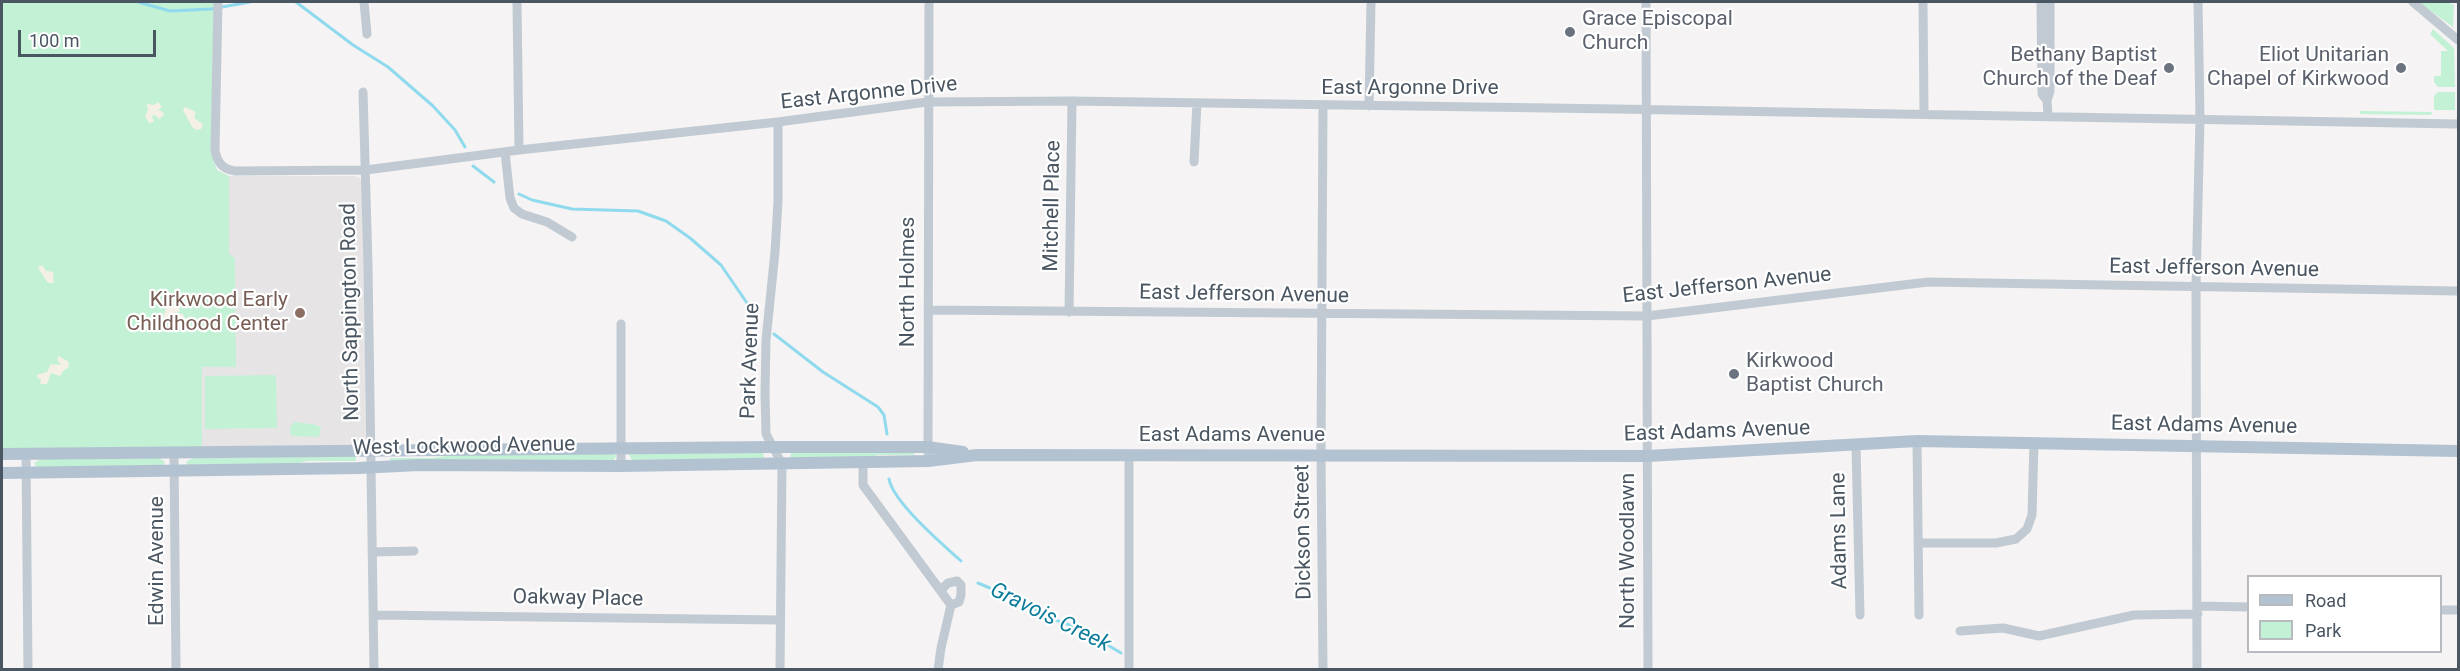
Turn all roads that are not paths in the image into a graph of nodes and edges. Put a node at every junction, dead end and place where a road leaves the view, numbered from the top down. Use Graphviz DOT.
graph roads {
  1 [pos="218,2"];
  2 [pos="364,2"];
  3 [pos="517,2"];
  4 [pos="929,2"];
  5 [pos="1371,2"];
  6 [pos="1646,2"];
  7 [pos="1923,2"];
  8 [pos="2041,2"];
  9 [pos="2050,2"];
  10 [pos="2198,2"];
  11 [pos="2412,2"];
  12 [pos="367,34"];
  13 [pos="2458,40"];
  14 [pos="363,92"];
  15 [pos="1072,101"];
  16 [pos="927,102"];
  17 [pos="2047,102"];
  18 [pos="1197,104"];
  19 [pos="1323,106"];
  20 [pos="1369,106"];
  21 [pos="1647,109"];
  22 [pos="1924,113"];
  23 [pos="2048,115"];
  24 [pos="2200,118"];
  25 [pos="778,122"];
  26 [pos="2458,124"];
  27 [pos="519,150"];
  28 [pos="505,152"];
  29 [pos="1194,162"];
  30 [pos="366,170"];
  31 [pos="572,237"];
  32 [pos="2196,286"];
  33 [pos="2458,291"];
  34 [pos="927,310"];
  35 [pos="1069,312"];
  36 [pos="1322,314"];
  37 [pos="1647,316"];
  38 [pos="621,324"];
  39 [pos="1917,441"];
  40 [pos="2034,442"];
  41 [pos="1856,446"];
  42 [pos="2198,446"];
  43 [pos="621,447"];
  44 [pos="773,447"];
  45 [pos="927,447"];
  46 [pos="2458,451"];
  47 [pos="371,452"];
  48 [pos="174,453"];
  49 [pos="2,454"];
  50 [pos="26,454"];
  51 [pos="977,455"];
  52 [pos="1130,455"];
  53 [pos="1321,455"];
  54 [pos="1647,456"];
  55 [pos="928,461"];
  56 [pos="863,462"];
  57 [pos="782,464"];
  58 [pos="621,466"];
  59 [pos="372,467"];
  60 [pos="175,471"];
  61 [pos="2,473"];
  62 [pos="27,473"];
  63 [pos="1919,543"];
  64 [pos="414,551"];
  65 [pos="372,552"];
  66 [pos="940,590"];
  67 [pos="951,605"];
  68 [pos="2247,607"];
  69 [pos="2198,610"];
  70 [pos="2442,610"];
  71 [pos="2458,610"];
  72 [pos="374,615"];
  73 [pos="1860,615"];
  74 [pos="1918,615"];
  75 [pos="780,620"];
  76 [pos="1960,631"];
  77 [pos="28,669"];
  78 [pos="176,669"];
  79 [pos="374,669"];
  80 [pos="780,669"];
  81 [pos="938,669"];
  82 [pos="1129,669"];
  83 [pos="1323,669"];
  84 [pos="1648,669"];
  85 [pos="2197,669"];
  1 -- 30 [label="street, East Argonne Drive"];
  2 -- 12 [label="street"];
  3 -- 27 [label="street"];
  4 -- 16 [label="street, North Holmes"];
  5 -- 20 [label="street"];
  6 -- 21 [label="street, North Woodlawn"];
  7 -- 22 [label="street"];
  8 -- 17 [label="street"];
  9 -- 17 [label="street"];
  10 -- 24 [label="street"];
  11 -- 13 [label="street"];
  14 -- 30 [label="street, North Sappington Road"];
  15 -- 16 [label="street, East Argonne Drive"];
  15 -- 18 [label="street, East Argonne Drive"];
  15 -- 35 [label="street, Mitchell Place"];
  16 -- 25 [label="street, East Argonne Drive"];
  16 -- 34 [label="street, North Holmes"];
  17 -- 23 [label="street"];
  18 -- 19 [label="street, East Argonne Drive"];
  18 -- 29 [label="street"];
  19 -- 20 [label="street, East Argonne Drive"];
  19 -- 36 [label="street, Dickson Street"];
  20 -- 21 [label="street, East Argonne Drive"];
  21 -- 22 [label="street, East Argonne Drive"];
  21 -- 37 [label="street, North Woodlawn"];
  22 -- 23 [label="street, East Argonne Drive"];
  23 -- 24 [label="street, East Argonne Drive"];
  24 -- 26 [label="street, East Argonne Drive"];
  24 -- 32 [label="street"];
  25 -- 27 [label="street, East Argonne Drive"];
  25 -- 44 [label="street, Park Avenue"];
  27 -- 28 [label="street, East Argonne Drive"];
  28 -- 30 [label="street, East Argonne Drive"];
  28 -- 31 [label="street"];
  30 -- 47 [label="street, North Sappington Road"];
  32 -- 33 [label="street, East Jefferson Avenue"];
  32 -- 37 [label="street, East Jefferson Avenue"];
  32 -- 42 [label="street"];
  34 -- 35 [label="street, East Jefferson Avenue"];
  34 -- 45 [label="street, North Holmes"];
  35 -- 36 [label="street, East Jefferson Avenue"];
  36 -- 37 [label="street, East Jefferson Avenue"];
  36 -- 53 [label="street, Dickson Street"];
  37 -- 54 [label="street, North Woodlawn"];
  38 -- 43 [label="street"];
  39 -- 40 [label="main road, East Adams Avenue"];
  39 -- 41 [label="main road, East Adams Avenue"];
  39 -- 63 [label="street"];
  40 -- 42 [label="main road, East Adams Avenue"];
  40 -- 63 [label="street"];
  41 -- 54 [label="main road, East Adams Avenue"];
  41 -- 73 [label="street, Adams Lane"];
  42 -- 46 [label="main road, East Adams Avenue"];
  42 -- 69 [label="street"];
  43 -- 44 [label="main road, West Lockwood Avenue"];
  43 -- 47 [label="main road, West Lockwood Avenue"];
  43 -- 58 [label="street"];
  44 -- 45 [label="main road, West Lockwood Avenue"];
  44 -- 57 [label="street, Park Avenue"];
  45 -- 51 [label="main road, East Adams Avenue"];
  45 -- 55 [label="street, North Holmes"];
  47 -- 48 [label="main road, West Lockwood Avenue"];
  47 -- 59 [label="street, North Sappington Road"];
  48 -- 50 [label="main road, West Lockwood Avenue"];
  48 -- 60 [label="street, Edwin Avenue"];
  49 -- 50 [label="main road, West Lockwood Avenue"];
  50 -- 62 [label="street"];
  51 -- 52 [label="main road, East Adams Avenue"];
  51 -- 55 [label="main road, East Adams Avenue"];
  52 -- 53 [label="main road, East Adams Avenue"];
  52 -- 82 [label="street"];
  53 -- 54 [label="main road, East Adams Avenue"];
  53 -- 83 [label="street, Dickson Street"];
  54 -- 84 [label="street, North Woodlawn"];
  55 -- 56 [label="main road, West Lockwood Avenue"];
  56 -- 57 [label="main road, West Lockwood Avenue"];
  56 -- 66 [label="street"];
  57 -- 58 [label="main road, West Lockwood Avenue"];
  57 -- 75 [label="street, Park Avenue"];
  58 -- 59 [label="main road, West Lockwood Avenue"];
  59 -- 60 [label="main road, West Lockwood Avenue"];
  59 -- 65 [label="street, North Sappington Road"];
  60 -- 62 [label="main road, West Lockwood Avenue"];
  60 -- 78 [label="street, Edwin Avenue"];
  61 -- 62 [label="main road, West Lockwood Avenue"];
  62 -- 77 [label="street"];
  63 -- 74 [label="street"];
  64 -- 65 [label="street"];
  65 -- 72 [label="street, North Sappington Road"];
  66 -- 67 [label="street"];
  66 -- 67 [label="street"];
  67 -- 81 [label="street"];
  68 -- 69 [label="street"];
  69 -- 76 [label="street"];
  69 -- 85 [label="street"];
  70 -- 71 [label="street"];
  72 -- 75 [label="street, Oakway Place"];
  72 -- 79 [label="street, North Sappington Road"];
  75 -- 80 [label="street, Park Avenue"];
}
